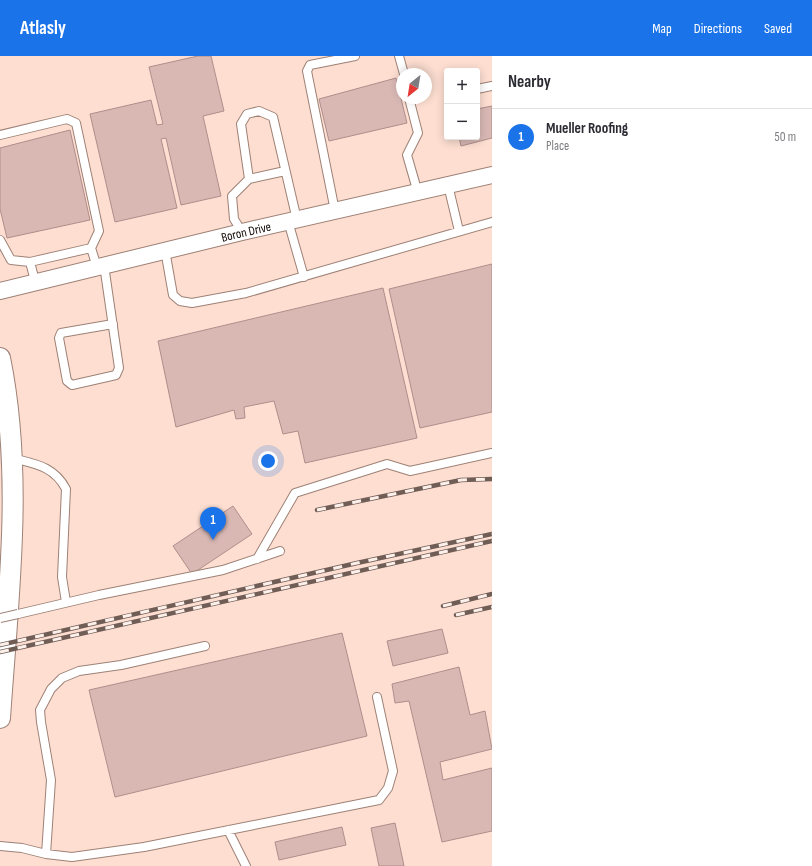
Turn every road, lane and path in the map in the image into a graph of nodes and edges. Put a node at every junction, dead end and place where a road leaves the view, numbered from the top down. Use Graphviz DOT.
graph roads {
  1 [pos="355,56"];
  2 [pos="400,56"];
  3 [pos="403,68"];
  4 [pos="492,86"];
  5 [pos="480,88"];
  6 [pos="411,104"];
  7 [pos="0,135"];
  8 [pos="285,171"];
  9 [pos="492,175"];
  10 [pos="249,178"];
  11 [pos="448,185"];
  12 [pos="418,193"];
  13 [pos="334,211"];
  14 [pos="292,220"];
  15 [pos="492,222"];
  16 [pos="459,231"];
  17 [pos="242,232"];
  18 [pos="0,240"];
  19 [pos="91,248"];
  20 [pos="165,250"];
  21 [pos="30,262"];
  22 [pos="101,266"];
  23 [pos="304,277"];
  24 [pos="35,282"];
  25 [pos="0,291"];
  26 [pos="112,324"];
  27 [pos="1,367"];
  28 [pos="5,438"];
  29 [pos="492,453"];
  30 [pos="11,458"];
  31 [pos="280,551"];
  32 [pos="257,559"];
  33 [pos="66,602"];
  34 [pos="0,618"];
  35 [pos="205,646"];
  36 [pos="377,697"];
  37 [pos="0,718"];
  38 [pos="228,830"];
  39 [pos="0,846"];
  40 [pos="46,854"];
  41 [pos="246,866"];
  1 -- 13 [label="lane"];
  2 -- 3 [label="lane"];
  4 -- 5 [label="lane"];
  6 -- 12 [label="lane"];
  7 -- 19 [label="lane"];
  8 -- 10 [label="lane"];
  8 -- 10 [label="lane"];
  8 -- 14 [label="lane"];
  9 -- 11 [label="street, Boron Drive"];
  10 -- 17 [label="lane"];
  11 -- 12 [label="street, Boron Drive"];
  11 -- 16 [label="lane"];
  12 -- 13 [label="street, Boron Drive"];
  13 -- 14 [label="street, Boron Drive"];
  14 -- 17 [label="street, Boron Drive"];
  14 -- 23 [label="lane"];
  15 -- 16 [label="lane"];
  16 -- 23 [label="lane"];
  17 -- 20 [label="street, Boron Drive"];
  18 -- 21 [label="lane"];
  19 -- 21 [label="lane"];
  19 -- 22 [label="lane"];
  20 -- 22 [label="street, Boron Drive"];
  20 -- 23 [label="lane"];
  21 -- 24 [label="lane"];
  22 -- 24 [label="street, Boron Drive"];
  22 -- 26 [label="lane"];
  24 -- 25 [label="street, Boron Drive"];
  26 -- 26 [label="lane"];
  27 -- 28 [label="street"];
  28 -- 30 [label="street"];
  29 -- 32 [label="lane"];
  30 -- 33 [label="lane"];
  30 -- 37 [label="street"];
  31 -- 32 [label="lane"];
  32 -- 33 [label="lane"];
  33 -- 34 [label="lane, bridge"];
  35 -- 40 [label="lane"];
  36 -- 38 [label="lane"];
  38 -- 40 [label="lane"];
  38 -- 41 [label="lane"];
  39 -- 40 [label="lane"];
}
